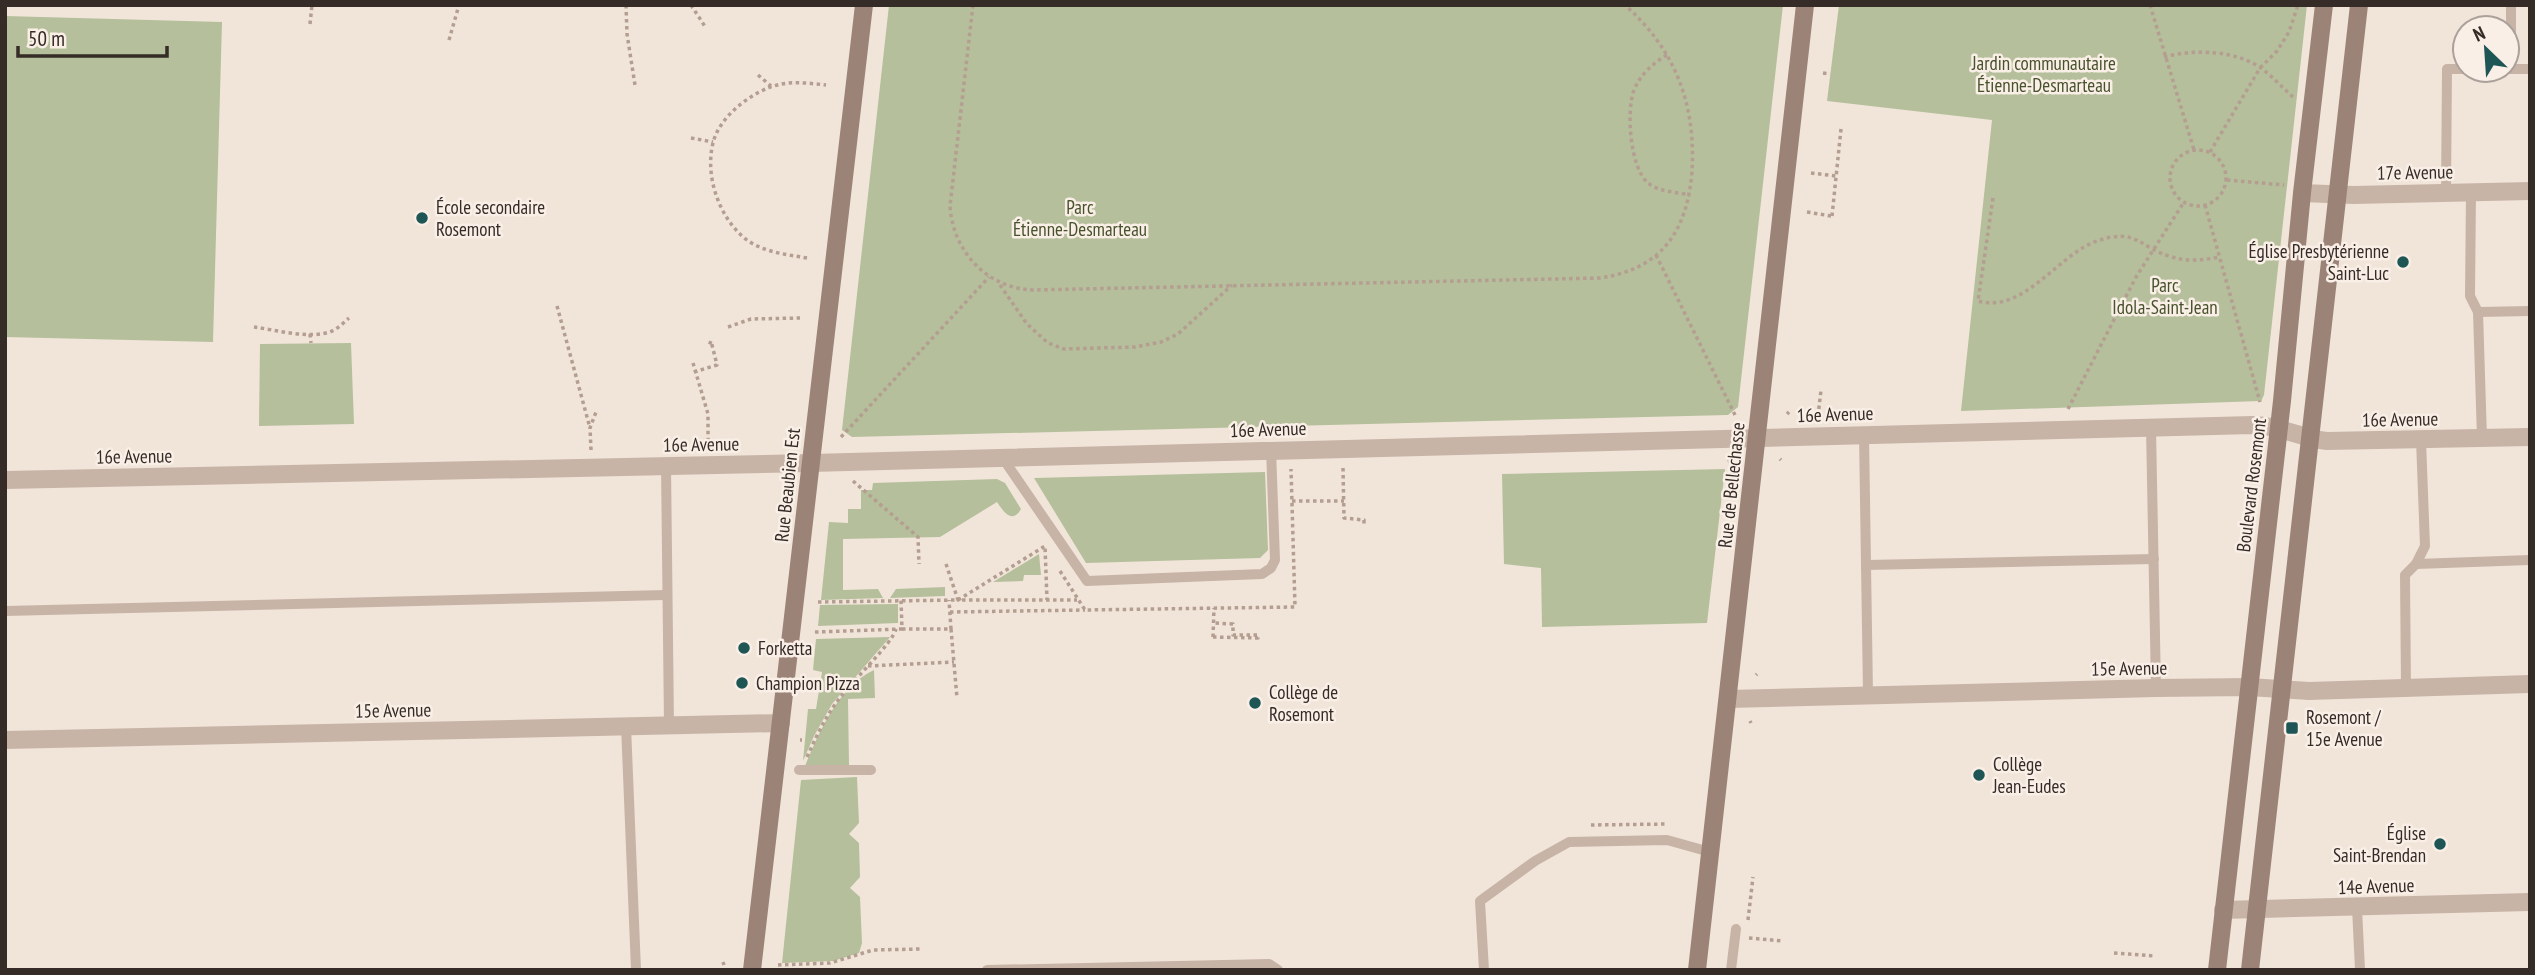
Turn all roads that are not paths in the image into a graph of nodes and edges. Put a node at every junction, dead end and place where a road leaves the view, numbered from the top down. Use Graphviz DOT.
graph roads {
  1 [pos="864,5"];
  2 [pos="1805,5"];
  3 [pos="2324,5"];
  4 [pos="2359,5"];
  5 [pos="2451,69"];
  6 [pos="2295,189"];
  7 [pos="2530,191"];
  8 [pos="2471,192"];
  9 [pos="2446,193"];
  10 [pos="2337,195"];
  11 [pos="2530,311"];
  12 [pos="2478,312"];
  13 [pos="2151,428"];
  14 [pos="2279,428"];
  15 [pos="1864,434"];
  16 [pos="2530,437"];
  17 [pos="1757,438"];
  18 [pos="2482,438"];
  19 [pos="2309,439"];
  20 [pos="2421,440"];
  21 [pos="1270,449"];
  22 [pos="1002,457"];
  23 [pos="811,463"];
  24 [pos="666,466"];
  25 [pos="5,480"];
  26 [pos="2154,559"];
  27 [pos="2530,560"];
  28 [pos="2416,564"];
  29 [pos="1866,565"];
  30 [pos="666,595"];
  31 [pos="5,611"];
  32 [pos="2530,684"];
  33 [pos="2249,687"];
  34 [pos="2156,688"];
  35 [pos="2406,688"];
  36 [pos="2281,690"];
  37 [pos="1868,694"];
  38 [pos="1728,699"];
  39 [pos="781,723"];
  40 [pos="669,725"];
  41 [pos="626,726"];
  42 [pos="5,740"];
  43 [pos="802,766"];
  44 [pos="871,770"];
  45 [pos="1710,852"];
  46 [pos="2530,902"];
  47 [pos="2357,908"];
  48 [pos="2223,910"];
  49 [pos="2256,910"];
  50 [pos="1736,929"];
  51 [pos="636,970"];
  52 [pos="752,970"];
  53 [pos="987,970"];
  54 [pos="1278,970"];
  55 [pos="1484,970"];
  56 [pos="1697,970"];
  57 [pos="1731,970"];
  58 [pos="2217,970"];
  59 [pos="2250,970"];
  60 [pos="2360,970"];
  1 -- 23 [label="main road, Rue Beaubien Est"];
  2 -- 17 [label="main road, Rue de Bellechasse"];
  3 -- 6 [label="main road, Boulevard Rosemont"];
  4 -- 10 [label="main road"];
  5 -- 9 [label="lane"];
  6 -- 10 [label="street, 17e Avenue"];
  6 -- 14 [label="main road, Boulevard Rosemont"];
  7 -- 8 [label="street, 17e Avenue"];
  8 -- 9 [label="street, 17e Avenue"];
  8 -- 12 [label="lane"];
  9 -- 10 [label="street, 17e Avenue"];
  10 -- 19 [label="main road"];
  11 -- 12 [label="lane"];
  12 -- 18 [label="lane"];
  13 -- 14 [label="street, 16e Avenue"];
  13 -- 15 [label="street, 16e Avenue"];
  13 -- 26 [label="lane"];
  14 -- 19 [label="street, 16e Avenue"];
  14 -- 33 [label="main road, Boulevard Rosemont"];
  15 -- 17 [label="street, 16e Avenue"];
  15 -- 29 [label="lane"];
  16 -- 18 [label="street, 16e Avenue"];
  17 -- 21 [label="street, 16e Avenue"];
  17 -- 38 [label="main road, Rue de Bellechasse"];
  18 -- 20 [label="street, 16e Avenue"];
  19 -- 20 [label="street, 16e Avenue"];
  19 -- 36 [label="main road"];
  20 -- 28 [label="lane"];
  21 -- 22 [label="street, 16e Avenue"];
  21 -- 22 [label="lane"];
  22 -- 23 [label="street, 16e Avenue"];
  23 -- 24 [label="street, 16e Avenue"];
  23 -- 39 [label="main road, Rue Beaubien Est"];
  24 -- 25 [label="street, 16e Avenue"];
  24 -- 30 [label="lane"];
  26 -- 29 [label="lane"];
  26 -- 34 [label="lane"];
  27 -- 28 [label="lane"];
  28 -- 35 [label="lane"];
  29 -- 37 [label="lane"];
  30 -- 31 [label="lane"];
  30 -- 40 [label="lane"];
  32 -- 35 [label="street, 15e Avenue"];
  33 -- 34 [label="street, 15e Avenue"];
  33 -- 36 [label="street, 15e Avenue"];
  33 -- 48 [label="main road, Boulevard Rosemont"];
  34 -- 37 [label="street, 15e Avenue"];
  35 -- 36 [label="street, 15e Avenue"];
  36 -- 49 [label="main road"];
  37 -- 38 [label="street, 15e Avenue"];
  38 -- 45 [label="main road, Rue de Bellechasse"];
  39 -- 40 [label="street, 15e Avenue"];
  39 -- 52 [label="main road, Rue Beaubien Est"];
  40 -- 41 [label="street, 15e Avenue"];
  41 -- 42 [label="street, 15e Avenue"];
  41 -- 51 [label="lane"];
  43 -- 44 [label="lane"];
  45 -- 55 [label="lane"];
  45 -- 56 [label="main road, Rue de Bellechasse"];
  46 -- 47 [label="street, 14e Avenue"];
  47 -- 49 [label="street, 14e Avenue"];
  47 -- 60 [label="lane"];
  48 -- 49 [label="street, 14e Avenue"];
  48 -- 58 [label="main road, Boulevard Rosemont"];
  49 -- 59 [label="main road"];
  50 -- 57 [label="lane"];
  53 -- 54 [label="lane"];
}
